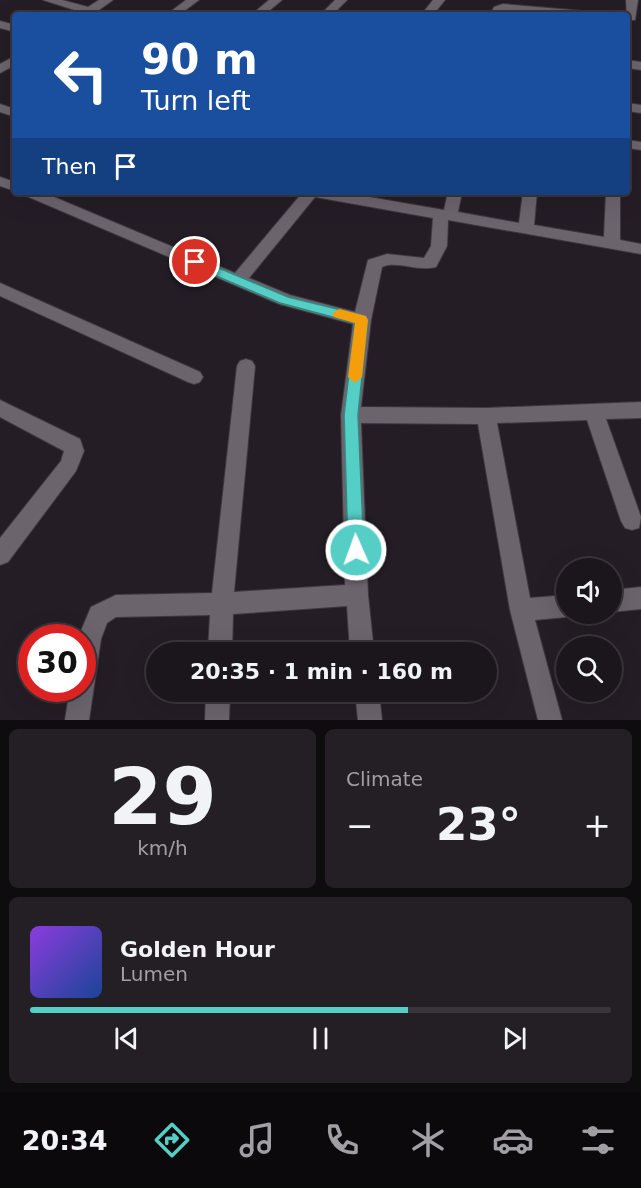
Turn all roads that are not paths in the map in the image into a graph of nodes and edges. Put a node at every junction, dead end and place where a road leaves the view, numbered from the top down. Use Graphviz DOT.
graph roads {
  1 [pos="49,0"];
  2 [pos="107,0"];
  3 [pos="193,0"];
  4 [pos="276,0"];
  5 [pos="341,0"];
  6 [pos="439,0"];
  7 [pos="632,0"];
  8 [pos="513,4"];
  9 [pos="84,12"];
  10 [pos="89,12"];
  11 [pos="176,12"];
  12 [pos="261,12"];
  13 [pos="329,12"];
  14 [pos="429,12"];
  15 [pos="498,12"];
  16 [pos="565,12"];
  17 [pos="633,19"];
  18 [pos="36,195"];
  19 [pos="310,195"];
  20 [pos="347,195"];
  21 [pos="454,195"];
  22 [pos="530,195"];
  23 [pos="613,195"];
  24 [pos="370,197"];
  25 [pos="445,216"];
  26 [pos="526,230"];
  27 [pos="612,245"];
  28 [pos="641,249"];
  29 [pos="238,280"];
  30 [pos="0,289"];
  31 [pos="362,320"];
  32 [pos="246,366"];
  33 [pos="194,377"];
  34 [pos="0,408"];
  35 [pos="641,410"];
  36 [pos="594,412"];
  37 [pos="351,415"];
  38 [pos="486,416"];
  39 [pos="632,521"];
  40 [pos="0,555"];
  41 [pos="357,595"];
  42 [pos="641,598"];
  43 [pos="622,600"];
  44 [pos="222,604"];
  45 [pos="556,607"];
  46 [pos="521,610"];
  47 [pos="94,624"];
  48 [pos="220,642"];
  49 [pos="361,642"];
  50 [pos="80,702"];
  51 [pos="218,702"];
  52 [pos="368,702"];
  53 [pos="77,720"];
  54 [pos="217,720"];
  55 [pos="370,720"];
  56 [pos="550,720"];
  1 -- 9 [label="street"];
  2 -- 10 [label="street"];
  3 -- 11 [label="street"];
  4 -- 12 [label="street"];
  5 -- 13 [label="street"];
  6 -- 14 [label="street"];
  7 -- 17 [label="street"];
  8 -- 15 [label="street"];
  8 -- 16 [label="street"];
  18 -- 29 [label="street"];
  19 -- 29 [label="street"];
  20 -- 24 [label="street"];
  21 -- 25 [label="street"];
  22 -- 26 [label="street"];
  23 -- 27 [label="street"];
  24 -- 25 [label="street"];
  25 -- 26 [label="street"];
  25 -- 31 [label="street"];
  26 -- 27 [label="street"];
  27 -- 28 [label="street"];
  29 -- 31 [label="street"];
  30 -- 33 [label="street"];
  31 -- 37 [label="street"];
  32 -- 44 [label="street"];
  34 -- 40 [label="street"];
  35 -- 36 [label="street"];
  36 -- 38 [label="street"];
  36 -- 39 [label="street"];
  37 -- 38 [label="street"];
  37 -- 41 [label="street"];
  38 -- 46 [label="street"];
  41 -- 44 [label="street"];
  41 -- 49 [label="street"];
  42 -- 43 [label="street"];
  44 -- 47 [label="street"];
  44 -- 48 [label="street"];
  45 -- 46 [label="street"];
  46 -- 56 [label="street"];
  50 -- 53 [label="street"];
  51 -- 54 [label="street"];
  52 -- 55 [label="street"];
}
